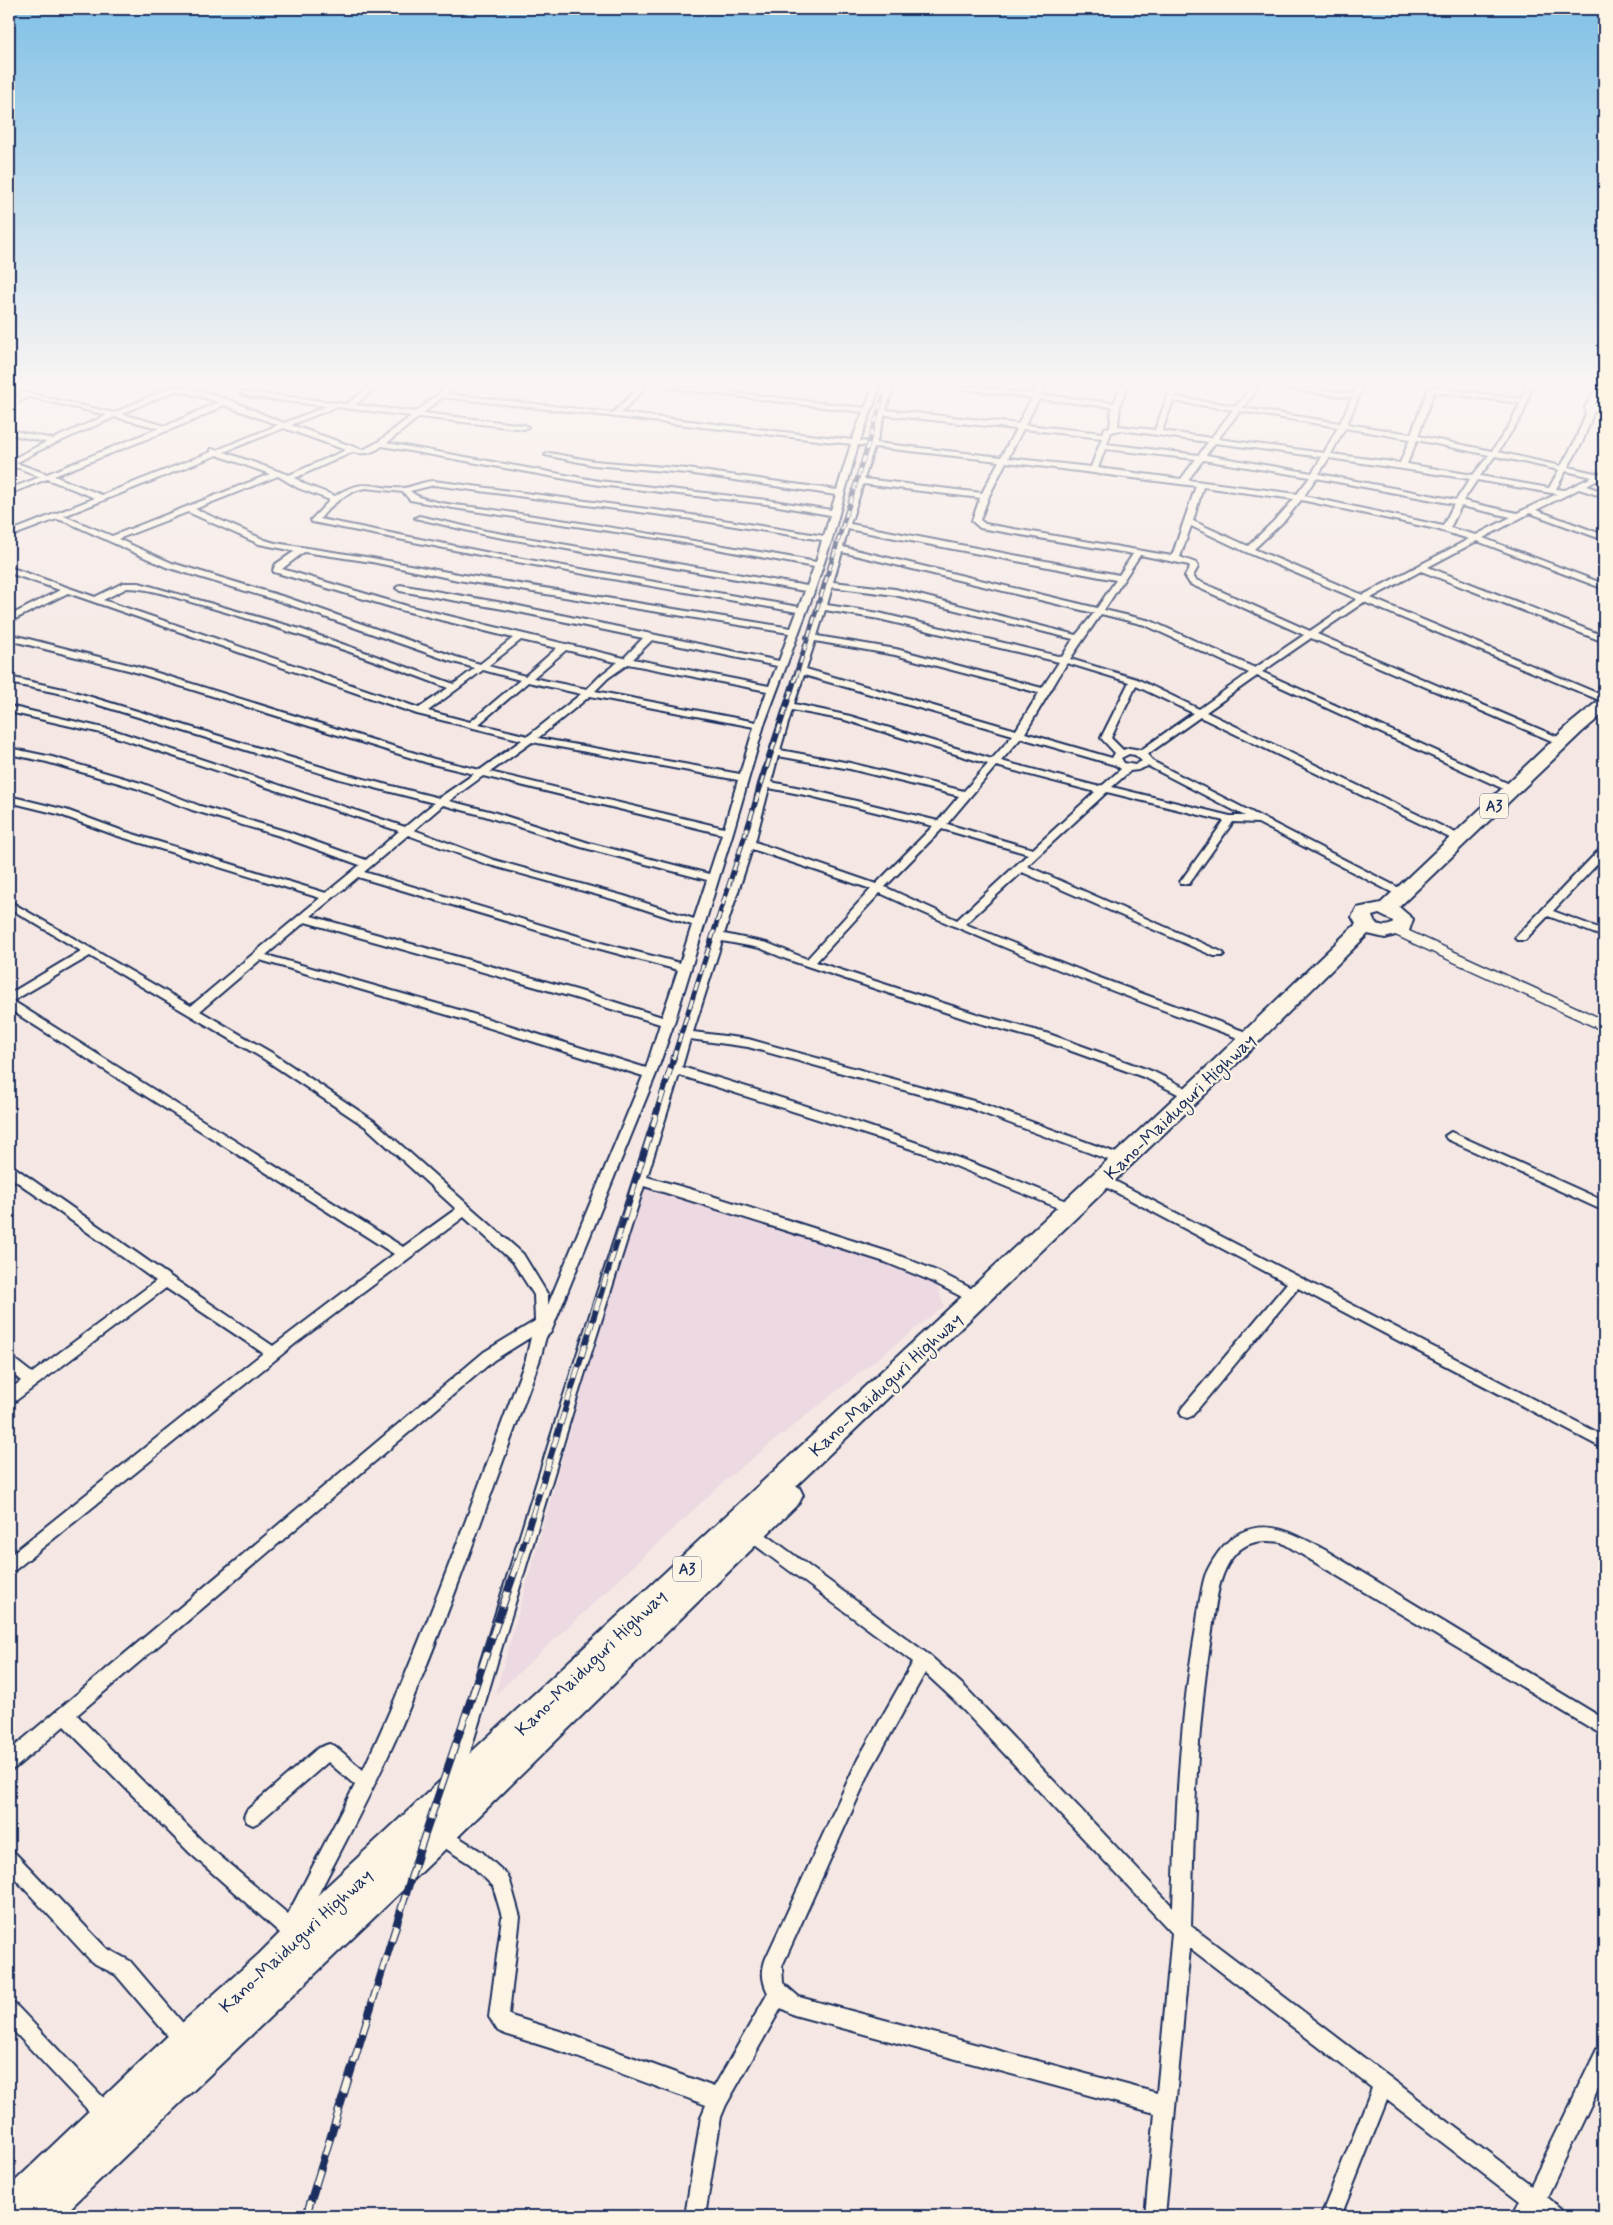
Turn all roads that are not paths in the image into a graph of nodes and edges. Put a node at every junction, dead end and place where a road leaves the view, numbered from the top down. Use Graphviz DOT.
graph roads {
  1 [pos="85,491"];
  2 [pos="120,491"];
  3 [pos="232,491"];
  4 [pos="314,491"];
  5 [pos="350,491"];
  6 [pos="405,491"];
  7 [pos="496,491"];
  8 [pos="668,491"];
  9 [pos="825,491"];
  10 [pos="857,491"];
  11 [pos="941,491"];
  12 [pos="987,491"];
  13 [pos="1198,491"];
  14 [pos="1252,491"];
  15 [pos="1303,491"];
  16 [pos="1400,491"];
  17 [pos="1467,491"];
  18 [pos="1555,491"];
  19 [pos="1572,491"];
  20 [pos="1592,491"];
  21 [pos="840,493"];
  22 [pos="1567,493"];
  23 [pos="1604,495"];
  24 [pos="984,496"];
  25 [pos="1299,497"];
  26 [pos="103,498"];
  27 [pos="336,499"];
  28 [pos="1460,502"];
  29 [pos="187,508"];
  30 [pos="1529,510"];
  31 [pos="834,513"];
  32 [pos="55,516"];
  33 [pos="1518,516"];
  34 [pos="418,518"];
  35 [pos="1189,522"];
  36 [pos="845,526"];
  37 [pos="1446,529"];
  38 [pos="9,535"];
  39 [pos="1476,538"];
  40 [pos="1604,538"];
  41 [pos="111,539"];
  42 [pos="828,539"];
  43 [pos="840,549"];
  44 [pos="301,550"];
  45 [pos="1250,550"];
  46 [pos="1138,552"];
  47 [pos="1176,557"];
  48 [pos="820,565"];
  49 [pos="1422,568"];
  50 [pos="9,570"];
  51 [pos="1121,578"];
  52 [pos="829,584"];
  53 [pos="1604,587"];
  54 [pos="400,588"];
  55 [pos="811,589"];
  56 [pos="67,590"];
  57 [pos="1364,598"];
  58 [pos="95,600"];
  59 [pos="822,607"];
  60 [pos="802,610"];
  61 [pos="1100,610"];
  62 [pos="9,619"];
  63 [pos="793,632"];
  64 [pos="1311,634"];
  65 [pos="520,636"];
  66 [pos="9,637"];
  67 [pos="649,637"];
  68 [pos="810,637"];
  69 [pos="1078,638"];
  70 [pos="1604,639"];
  71 [pos="565,646"];
  72 [pos="1064,660"];
  73 [pos="626,661"];
  74 [pos="781,664"];
  75 [pos="480,667"];
  76 [pos="800,671"];
  77 [pos="1256,672"];
  78 [pos="526,678"];
  79 [pos="9,680"];
  80 [pos="1134,681"];
  81 [pos="454,688"];
  82 [pos="772,689"];
  83 [pos="589,692"];
  84 [pos="1046,692"];
  85 [pos="1604,699"];
  86 [pos="1604,705"];
  87 [pos="788,706"];
  88 [pos="9,709"];
  89 [pos="420,712"];
  90 [pos="1198,713"];
  91 [pos="1604,716"];
  92 [pos="472,725"];
  93 [pos="760,725"];
  94 [pos="1019,734"];
  95 [pos="530,739"];
  96 [pos="1562,742"];
  97 [pos="9,751"];
  98 [pos="774,752"];
  99 [pos="1119,758"];
  100 [pos="1145,758"];
  101 [pos="996,763"];
  102 [pos="1128,767"];
  103 [pos="480,774"];
  104 [pos="743,778"];
  105 [pos="764,784"];
  106 [pos="1105,788"];
  107 [pos="1512,788"];
  108 [pos="966,795"];
  109 [pos="9,799"];
  110 [pos="442,802"];
  111 [pos="1230,819"];
  112 [pos="1258,820"];
  113 [pos="940,824"];
  114 [pos="408,831"];
  115 [pos="728,832"];
  116 [pos="1460,839"];
  117 [pos="749,844"];
  118 [pos="1604,851"];
  119 [pos="1034,853"];
  120 [pos="367,864"];
  121 [pos="1020,867"];
  122 [pos="356,873"];
  123 [pos="713,878"];
  124 [pos="1185,882"];
  125 [pos="878,888"];
  126 [pos="1401,893"];
  127 [pos="328,898"];
  128 [pos="9,904"];
  129 [pos="1546,912"];
  130 [pos="305,918"];
  131 [pos="1388,922"];
  132 [pos="699,924"];
  133 [pos="958,925"];
  134 [pos="1604,934"];
  135 [pos="717,937"];
  136 [pos="1521,938"];
  137 [pos="90,951"];
  138 [pos="1218,954"];
  139 [pos="259,956"];
  140 [pos="809,963"];
  141 [pos="685,968"];
  142 [pos="9,999"];
  143 [pos="9,1004"];
  144 [pos="191,1012"];
  145 [pos="1604,1015"];
  146 [pos="668,1023"];
  147 [pos="1604,1026"];
  148 [pos="686,1035"];
  149 [pos="1250,1038"];
  150 [pos="676,1069"];
  151 [pos="650,1074"];
  152 [pos="1219,1074"];
  153 [pos="1190,1095"];
  154 [pos="1451,1136"];
  155 [pos="9,1170"];
  156 [pos="1117,1172"];
  157 [pos="641,1180"];
  158 [pos="1604,1206"];
  159 [pos="1071,1208"];
  160 [pos="465,1209"];
  161 [pos="403,1253"];
  162 [pos="166,1281"];
  163 [pos="1296,1281"];
  164 [pos="977,1298"];
  165 [pos="542,1324"];
  166 [pos="272,1353"];
  167 [pos="533,1358"];
  168 [pos="9,1363"];
  169 [pos="32,1381"];
  170 [pos="9,1398"];
  171 [pos="1187,1412"];
  172 [pos="1604,1443"];
  173 [pos="750,1532"];
  174 [pos="9,1565"];
  175 [pos="923,1660"];
  176 [pos="65,1715"];
  177 [pos="1604,1728"];
  178 [pos="9,1762"];
  179 [pos="366,1784"];
  180 [pos="447,1797"];
  181 [pos="253,1816"];
  182 [pos="437,1834"];
  183 [pos="9,1859"];
  184 [pos="290,1929"];
  185 [pos="1182,1930"];
  186 [pos="271,1966"];
  187 [pos="778,1994"];
  188 [pos="9,2012"];
  189 [pos="186,2042"];
  190 [pos="1604,2056"];
  191 [pos="1383,2084"];
  192 [pos="718,2099"];
  193 [pos="1166,2106"];
  194 [pos="109,2118"];
  195 [pos="1535,2200"];
  196 [pos="9,2212"];
  197 [pos="35,2216"];
  198 [pos="695,2216"];
  199 [pos="1155,2216"];
  200 [pos="1330,2216"];
  201 [pos="1522,2216"];
  202 [pos="1555,2216"];
  1 -- 26 [label="street"];
  2 -- 26 [label="street"];
  3 -- 29 [label="street"];
  4 -- 27 [label="street"];
  5 -- 27 [label="street"];
  6 -- 48 [label="street"];
  7 -- 42 [label="street"];
  8 -- 31 [label="street"];
  9 -- 21 [label="street"];
  10 -- 36 [label="street"];
  11 -- 24 [label="street"];
  12 -- 24 [label="street"];
  13 -- 35 [label="street"];
  14 -- 25 [label="street"];
  15 -- 25 [label="street"];
  16 -- 28 [label="street"];
  17 -- 28 [label="street"];
  18 -- 22 [label="street"];
  19 -- 22 [label="street"];
  20 -- 23 [label="street"];
  21 -- 31 [label="street"];
  22 -- 30 [label="street"];
  24 -- 46 [label="street"];
  25 -- 37 [label="street"];
  25 -- 45 [label="street"];
  26 -- 32 [label="street"];
  27 -- 60 [label="street"];
  28 -- 33 [label="street"];
  28 -- 37 [label="street"];
  29 -- 41 [label="street"];
  29 -- 44 [label="street"];
  30 -- 33 [label="street"];
  30 -- 40 [label="street"];
  31 -- 42 [label="street"];
  32 -- 38 [label="street"];
  32 -- 41 [label="street"];
  33 -- 39 [label="street"];
  34 -- 55 [label="street"];
  35 -- 45 [label="street"];
  35 -- 47 [label="street"];
  36 -- 43 [label="street"];
  36 -- 51 [label="street"];
  37 -- 39 [label="street"];
  39 -- 49 [label="street"];
  39 -- 53 [label="street"];
  41 -- 75 [label="street"];
  42 -- 48 [label="street"];
  43 -- 52 [label="street"];
  43 -- 61 [label="street"];
  44 -- 63 [label="street"];
  44 -- 65 [label="street"];
  45 -- 57 [label="street"];
  46 -- 47 [label="street"];
  46 -- 51 [label="street"];
  47 -- 64 [label="street"];
  48 -- 55 [label="street"];
  49 -- 57 [label="street"];
  49 -- 70 [label="street"];
  50 -- 56 [label="street"];
  51 -- 61 [label="street"];
  52 -- 59 [label="street"];
  52 -- 69 [label="street"];
  54 -- 67 [label="street"];
  55 -- 60 [label="street"];
  56 -- 58 [label="street"];
  56 -- 62 [label="street"];
  57 -- 64 [label="street"];
  57 -- 85 [label="street"];
  58 -- 81 [label="street"];
  58 -- 89 [label="street"];
  59 -- 68 [label="street"];
  59 -- 72 [label="street"];
  60 -- 63 [label="street"];
  61 -- 69 [label="street"];
  61 -- 77 [label="street"];
  63 -- 74 [label="street"];
  64 -- 77 [label="street"];
  64 -- 96 [label="street"];
  65 -- 71 [label="street"];
  65 -- 75 [label="street"];
  66 -- 103 [label="street"];
  67 -- 73 [label="street"];
  67 -- 74 [label="street"];
  68 -- 76 [label="street"];
  68 -- 84 [label="street"];
  69 -- 72 [label="street"];
  71 -- 73 [label="street"];
  71 -- 78 [label="street"];
  72 -- 80 [label="street"];
  72 -- 84 [label="street"];
  73 -- 82 [label="street"];
  73 -- 83 [label="street"];
  74 -- 82 [label="street"];
  75 -- 78 [label="street"];
  75 -- 81 [label="street"];
  76 -- 87 [label="street"];
  76 -- 94 [label="street"];
  77 -- 90 [label="street"];
  77 -- 107 [label="street"];
  78 -- 83 [label="street"];
  78 -- 92 [label="street"];
  79 -- 110 [label="street"];
  80 -- 90 [label="street"];
  80 -- 99 [label="street"];
  81 -- 89 [label="street"];
  82 -- 93 [label="street"];
  83 -- 93 [label="street"];
  83 -- 95 [label="street"];
  84 -- 94 [label="street"];
  86 -- 96 [label="highway, Kano-Maiduguri Highway / A3"];
  87 -- 98 [label="street"];
  87 -- 101 [label="street"];
  88 -- 114 [label="street"];
  89 -- 92 [label="street"];
  90 -- 100 [label="street"];
  90 -- 116 [label="street"];
  91 -- 131 [label="highway, Kano-Maiduguri Highway / A3"];
  92 -- 95 [label="street"];
  93 -- 104 [label="street"];
  94 -- 99 [label="street"];
  94 -- 101 [label="street"];
  95 -- 103 [label="street"];
  95 -- 104 [label="street"];
  96 -- 107 [label="highway, Kano-Maiduguri Highway / A3"];
  97 -- 120 [label="street"];
  98 -- 105 [label="street"];
  98 -- 108 [label="street"];
  99 -- 100 [label="street"];
  99 -- 102 [label="street"];
  100 -- 102 [label="street"];
  100 -- 112 [label="street"];
  101 -- 106 [label="street"];
  101 -- 108 [label="street"];
  102 -- 106 [label="street"];
  103 -- 110 [label="street"];
  103 -- 115 [label="street"];
  104 -- 115 [label="street"];
  105 -- 113 [label="street"];
  105 -- 117 [label="street"];
  106 -- 111 [label="street"];
  106 -- 119 [label="street"];
  107 -- 116 [label="highway, Kano-Maiduguri Highway / A3"];
  108 -- 113 [label="street"];
  109 -- 127 [label="street"];
  110 -- 114 [label="street"];
  110 -- 123 [label="street"];
  111 -- 112 [label="street"];
  111 -- 124 [label="street"];
  112 -- 126 [label="street"];
  113 -- 119 [label="street"];
  113 -- 125 [label="street"];
  114 -- 120 [label="street"];
  114 -- 132 [label="street"];
  115 -- 123 [label="street"];
  116 -- 126 [label="highway, Kano-Maiduguri Highway / A3"];
  117 -- 125 [label="street"];
  117 -- 135 [label="street"];
  118 -- 129 [label="street"];
  119 -- 121 [label="street"];
  120 -- 122 [label="street"];
  121 -- 133 [label="street"];
  121 -- 138 [label="street"];
  122 -- 127 [label="street"];
  122 -- 141 [label="street"];
  123 -- 132 [label="street"];
  125 -- 133 [label="street"];
  125 -- 140 [label="street"];
  126 -- 131 [label="highway, Kano-Maiduguri Highway / A3"];
  127 -- 130 [label="street"];
  128 -- 137 [label="street"];
  129 -- 134 [label="street"];
  129 -- 136 [label="street"];
  130 -- 139 [label="street"];
  130 -- 146 [label="street"];
  131 -- 145 [label="street"];
  131 -- 147 [label="street"];
  131 -- 149 [label="highway, Kano-Maiduguri Highway / A3"];
  131 -- 152 [label="highway, Kano-Maiduguri Highway / A3"];
  132 -- 141 [label="street"];
  133 -- 149 [label="street"];
  135 -- 140 [label="street"];
  135 -- 148 [label="street"];
  137 -- 142 [label="street"];
  137 -- 144 [label="street"];
  139 -- 144 [label="street"];
  139 -- 151 [label="street"];
  140 -- 153 [label="street"];
  141 -- 146 [label="street"];
  143 -- 161 [label="street"];
  144 -- 160 [label="street"];
  146 -- 151 [label="street"];
  148 -- 150 [label="street"];
  148 -- 156 [label="street"];
  149 -- 152 [label="highway, Kano-Maiduguri Highway / A3"];
  150 -- 157 [label="street"];
  150 -- 159 [label="street"];
  151 -- 167 [label="street"];
  152 -- 153 [label="highway, Kano-Maiduguri Highway / A3"];
  152 -- 156 [label="highway, Kano-Maiduguri Highway / A3"];
  153 -- 156 [label="highway, Kano-Maiduguri Highway / A3"];
  154 -- 158 [label="street"];
  155 -- 162 [label="street"];
  156 -- 159 [label="highway, Kano-Maiduguri Highway / A3"];
  156 -- 163 [label="street"];
  156 -- 173 [label="highway, Kano-Maiduguri Highway / A3"];
  157 -- 164 [label="street"];
  157 -- 180 [label="street"];
  159 -- 164 [label="highway, Kano-Maiduguri Highway / A3"];
  160 -- 161 [label="street"];
  160 -- 165 [label="street"];
  161 -- 166 [label="street"];
  162 -- 166 [label="street"];
  162 -- 169 [label="street"];
  163 -- 171 [label="street"];
  163 -- 172 [label="street"];
  164 -- 180 [label="highway, Kano-Maiduguri Highway / A3"];
  165 -- 167 [label="street"];
  165 -- 176 [label="street"];
  166 -- 174 [label="street"];
  167 -- 179 [label="street"];
  168 -- 169 [label="street"];
  169 -- 170 [label="street"];
  173 -- 175 [label="street"];
  173 -- 182 [label="highway, Kano-Maiduguri Highway / A3"];
  175 -- 185 [label="street"];
  175 -- 187 [label="street"];
  176 -- 178 [label="street"];
  176 -- 184 [label="street"];
  177 -- 185 [label="street"];
  179 -- 181 [label="street"];
  179 -- 184 [label="street"];
  180 -- 182 [label="street"];
  180 -- 186 [label="highway, Kano-Maiduguri Highway / A3"];
  182 -- 192 [label="street"];
  182 -- 197 [label="highway, Kano-Maiduguri Highway / A3"];
  183 -- 189 [label="street"];
  184 -- 186 [label="street"];
  185 -- 191 [label="street"];
  185 -- 193 [label="street"];
  186 -- 189 [label="highway, Kano-Maiduguri Highway / A3"];
  187 -- 192 [label="street"];
  187 -- 193 [label="street"];
  188 -- 194 [label="street"];
  189 -- 194 [label="highway, Kano-Maiduguri Highway / A3"];
  190 -- 195 [label="street"];
  191 -- 195 [label="street"];
  191 -- 200 [label="street"];
  192 -- 198 [label="street"];
  193 -- 199 [label="street"];
  194 -- 196 [label="highway, Kano-Maiduguri Highway / A3"];
  195 -- 201 [label="street"];
  195 -- 202 [label="street"];
}
